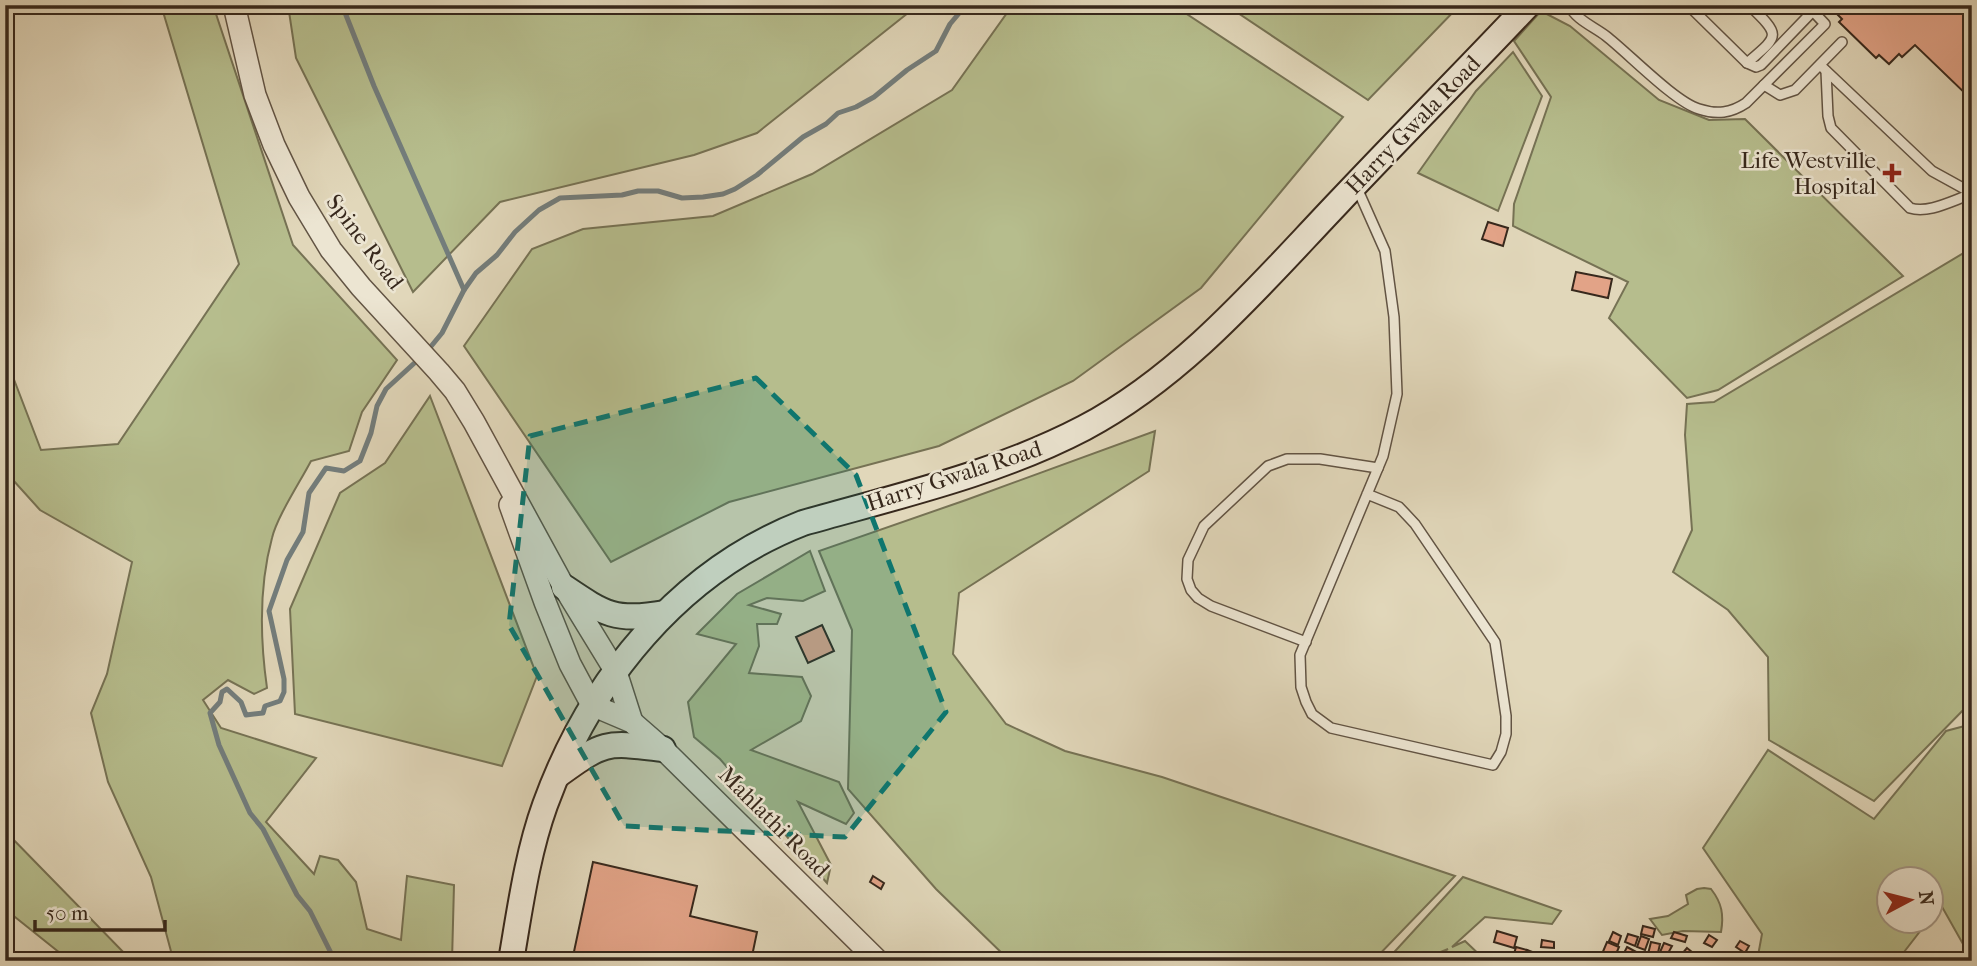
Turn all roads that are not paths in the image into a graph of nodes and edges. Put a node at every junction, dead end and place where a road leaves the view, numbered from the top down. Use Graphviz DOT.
graph roads {
  1 [pos="234,5"];
  2 [pos="1528,5"];
  3 [pos="1569,5"];
  4 [pos="1688,5"];
  5 [pos="1749,5"];
  6 [pos="1810,8"];
  7 [pos="1842,42"];
  8 [pos="1747,63"];
  9 [pos="1823,68"];
  10 [pos="1764,85"];
  11 [pos="1356,184"];
  12 [pos="1972,193"];
  13 [pos="1378,468"];
  14 [pos="506,483"];
  15 [pos="1367,494"];
  16 [pos="564,587"];
  17 [pos="665,612"];
  18 [pos="1306,642"];
  19 [pos="616,672"];
  20 [pos="592,705"];
  21 [pos="632,722"];
  22 [pos="663,749"];
  23 [pos="557,775"];
  24 [pos="511,961"];
  25 [pos="878,961"];
  1 -- 14 [label="street, Spine Road"];
  2 -- 11 [label="main road, Harry Gwala Road"];
  3 -- 10 [label="lane"];
  4 -- 8 [label="lane"];
  5 -- 8 [label="lane"];
  6 -- 8 [label="lane"];
  6 -- 10 [label="lane"];
  7 -- 9 [label="lane"];
  9 -- 10 [label="lane"];
  9 -- 12 [label="lane"];
  9 -- 12 [label="lane"];
  11 -- 13 [label="lane"];
  11 -- 17 [label="main road, Harry Gwala Road"];
  13 -- 15 [label="lane"];
  13 -- 18 [label="lane"];
  14 -- 16 [label="street, Spine Road"];
  14 -- 20 [label="street, Spine Road"];
  15 -- 18 [label="lane"];
  15 -- 18 [label="lane"];
  16 -- 17 [label="main road"];
  16 -- 19 [label="street, Spine Road"];
  17 -- 19 [label="main road, Harry Gwala Road"];
  19 -- 20 [label="main road, Harry Gwala Road"];
  19 -- 21 [label="street"];
  20 -- 21 [label="street, Mahlathi Road"];
  20 -- 23 [label="main road, Harry Gwala Road"];
  21 -- 22 [label="street, Mahlathi Road"];
  22 -- 23 [label="main road"];
  22 -- 25 [label="street, Mahlathi Road"];
  23 -- 24 [label="main road, Harry Gwala Road"];
}
